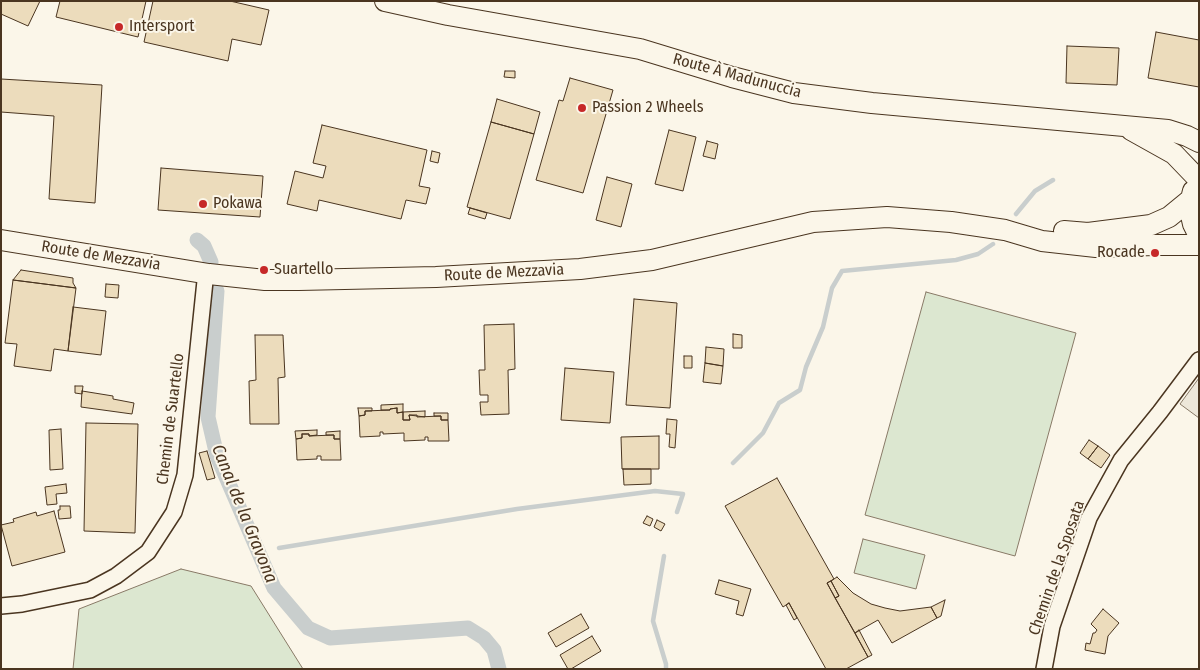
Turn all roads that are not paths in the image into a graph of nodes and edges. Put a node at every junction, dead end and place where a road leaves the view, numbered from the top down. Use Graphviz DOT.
graph roads {
  1 [pos="385,1"];
  2 [pos="1123,126"];
  3 [pos="1199,142"];
  4 [pos="1198,179"];
  5 [pos="1190,199"];
  6 [pos="1004,230"];
  7 [pos="1199,236"];
  8 [pos="1,240"];
  9 [pos="1199,245"];
  10 [pos="210,274"];
  11 [pos="1199,360"];
  12 [pos="1,606"];
  13 [pos="1044,669"];
  1 -- 2 [label="main road, Route À Madunuccia"];
  2 -- 3 [label="main road, Route À Madunuccia"];
  2 -- 4 [label="main road, Route À Madunuccia"];
  4 -- 5 [label="main road"];
  5 -- 6 [label="main road, Route de Mezzavia"];
  5 -- 7 [label="main road"];
  6 -- 9 [label="main road, Route de Mezzavia"];
  6 -- 10 [label="main road, Route de Mezzavia"];
  8 -- 10 [label="main road, Route de Mezzavia"];
  10 -- 12 [label="street, Chemin de Suartello"];
  11 -- 13 [label="street, Chemin de la Sposata"];
}
